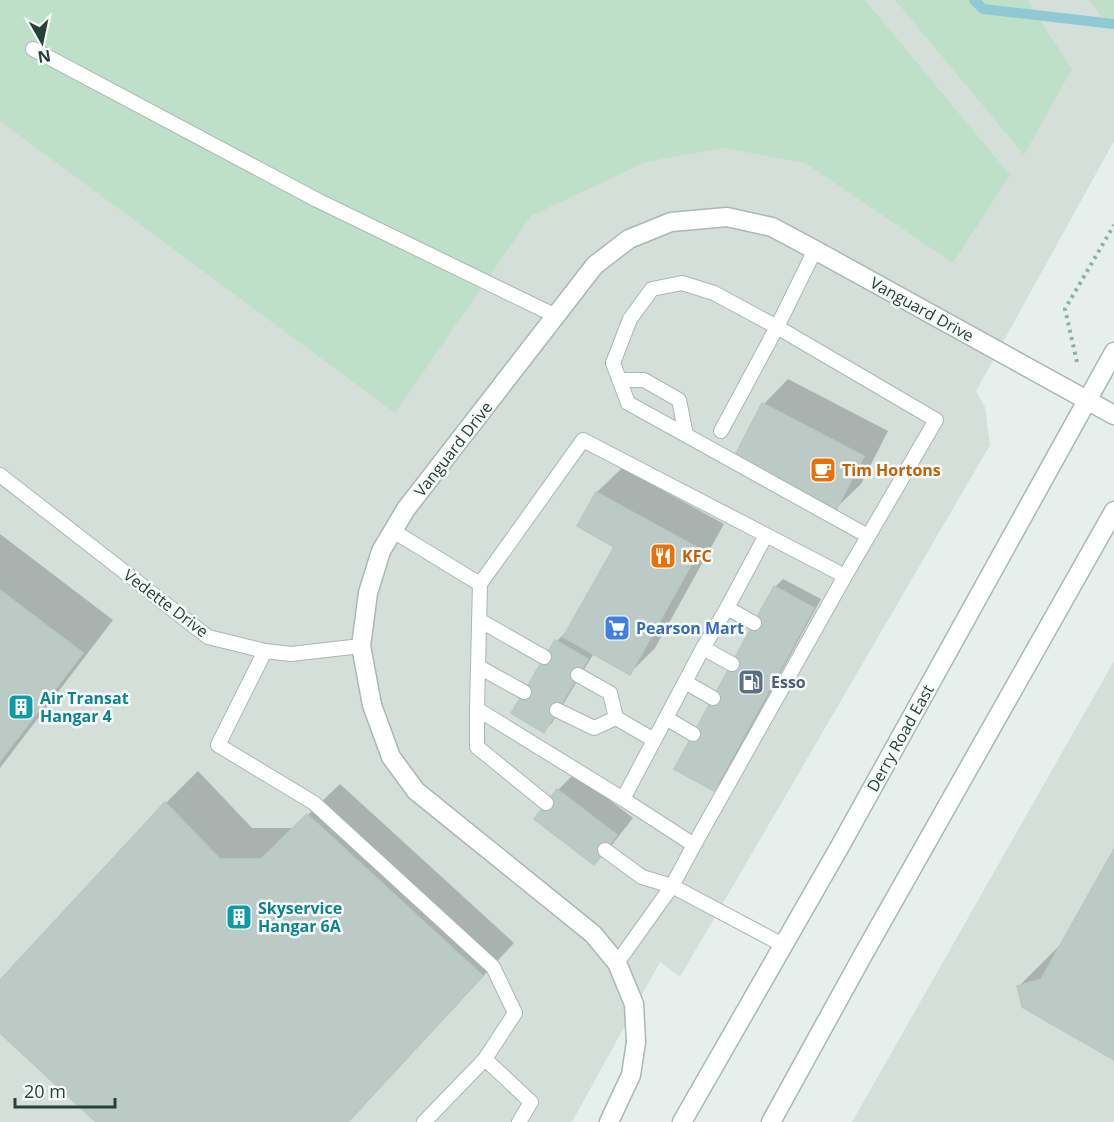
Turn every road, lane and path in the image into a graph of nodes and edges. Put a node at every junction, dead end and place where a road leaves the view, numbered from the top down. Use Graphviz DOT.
graph roads {
  1 [pos="33,49"];
  2 [pos="1114,225"];
  3 [pos="815,250"];
  4 [pos="556,316"];
  5 [pos="777,327"];
  6 [pos="1114,352"];
  7 [pos="620,380"];
  8 [pos="1086,400"];
  9 [pos="1114,416"];
  10 [pos="721,431"];
  11 [pos="686,435"];
  12 [pos="0,475"];
  13 [pos="1114,511"];
  14 [pos="393,531"];
  15 [pos="766,535"];
  16 [pos="868,536"];
  17 [pos="845,576"];
  18 [pos="480,584"];
  19 [pos="727,609"];
  20 [pos="479,620"];
  21 [pos="754,623"];
  22 [pos="361,646"];
  23 [pos="703,648"];
  24 [pos="265,651"];
  25 [pos="544,657"];
  26 [pos="732,664"];
  27 [pos="479,667"];
  28 [pos="578,675"];
  29 [pos="685,682"];
  30 [pos="524,692"];
  31 [pos="713,699"];
  32 [pos="477,709"];
  33 [pos="557,710"];
  34 [pos="616,718"];
  35 [pos="666,718"];
  36 [pos="693,735"];
  37 [pos="654,740"];
  38 [pos="623,799"];
  39 [pos="546,803"];
  40 [pos="694,845"];
  41 [pos="605,850"];
  42 [pos="672,886"];
  43 [pos="783,945"];
  44 [pos="617,963"];
  45 [pos="485,1059"];
  46 [pos="424,1122"];
  47 [pos="519,1122"];
  48 [pos="609,1122"];
  49 [pos="682,1122"];
  50 [pos="771,1122"];
  1 -- 4 [label="lane"];
  2 -- 8 [label="path"];
  3 -- 4 [label="street, Vanguard Drive"];
  3 -- 5 [label="lane"];
  3 -- 8 [label="street, Vanguard Drive"];
  4 -- 14 [label="street, Vanguard Drive"];
  5 -- 7 [label="lane"];
  5 -- 10 [label="lane"];
  5 -- 16 [label="lane"];
  6 -- 8 [label="street, Derry Road East"];
  7 -- 11 [label="lane"];
  7 -- 11 [label="lane"];
  8 -- 9 [label="street, Vanguard Drive"];
  8 -- 43 [label="street, Derry Road East"];
  11 -- 16 [label="lane"];
  12 -- 24 [label="lane, Vedette Drive"];
  13 -- 50 [label="street"];
  14 -- 18 [label="lane"];
  14 -- 22 [label="street, Vanguard Drive"];
  15 -- 17 [label="lane"];
  15 -- 18 [label="lane"];
  15 -- 19 [label="lane"];
  16 -- 17 [label="lane"];
  17 -- 40 [label="lane"];
  18 -- 20 [label="lane"];
  19 -- 21 [label="lane"];
  19 -- 23 [label="lane"];
  20 -- 25 [label="lane"];
  20 -- 27 [label="lane"];
  22 -- 24 [label="lane, Vedette Drive"];
  22 -- 44 [label="street, Vanguard Drive"];
  23 -- 26 [label="lane"];
  23 -- 29 [label="lane"];
  24 -- 45 [label="lane"];
  27 -- 30 [label="lane"];
  27 -- 32 [label="lane"];
  28 -- 34 [label="lane"];
  29 -- 31 [label="lane"];
  29 -- 35 [label="lane"];
  32 -- 38 [label="lane"];
  32 -- 39 [label="lane"];
  33 -- 34 [label="lane"];
  34 -- 37 [label="lane"];
  35 -- 36 [label="lane"];
  35 -- 37 [label="lane"];
  37 -- 38 [label="lane"];
  38 -- 40 [label="lane"];
  40 -- 42 [label="lane"];
  41 -- 42 [label="lane"];
  42 -- 43 [label="lane"];
  42 -- 44 [label="lane"];
  43 -- 49 [label="street, Derry Road East"];
  44 -- 48 [label="street, Vanguard Drive"];
  45 -- 46 [label="lane"];
  45 -- 47 [label="lane"];
}
